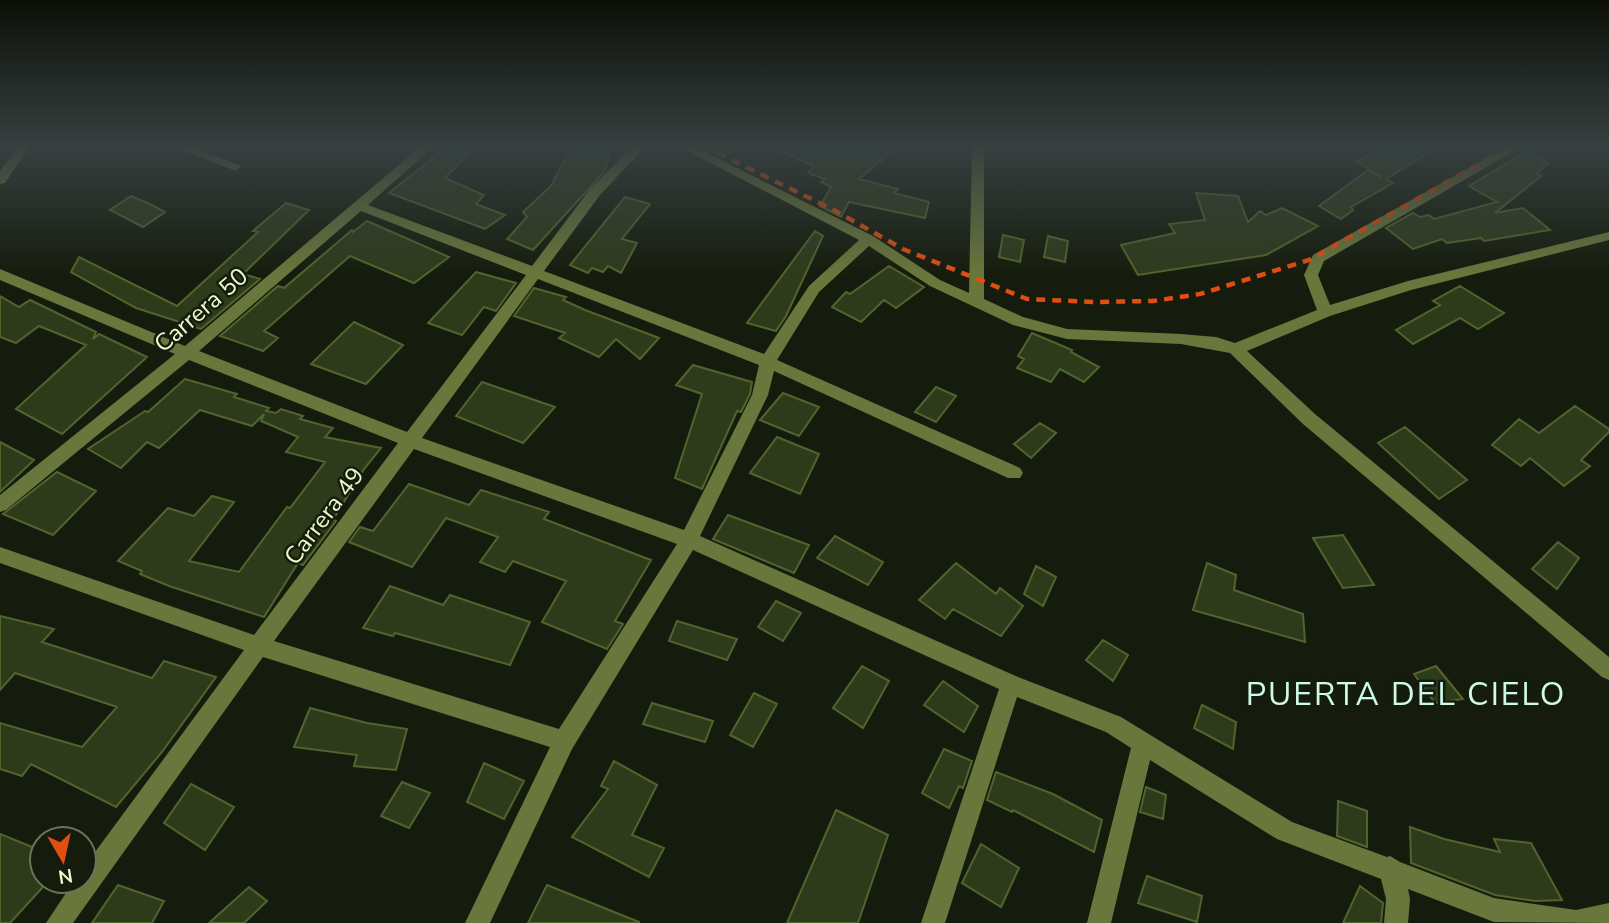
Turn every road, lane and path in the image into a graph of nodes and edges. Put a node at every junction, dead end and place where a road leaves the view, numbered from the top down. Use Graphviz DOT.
graph roads {
  1 [pos="377,189"];
  2 [pos="599,189"];
  3 [pos="769,189"];
  4 [pos="979,189"];
  5 [pos="1440,189"];
  6 [pos="358,205"];
  7 [pos="1609,236"];
  8 [pos="868,239"];
  9 [pos="537,273"];
  10 [pos="0,274"];
  11 [pos="976,304"];
  12 [pos="1325,312"];
  13 [pos="1236,349"];
  14 [pos="187,353"];
  15 [pos="768,362"];
  16 [pos="411,441"];
  17 [pos="1014,473"];
  18 [pos="0,505"];
  19 [pos="689,540"];
  20 [pos="0,555"];
  21 [pos="259,646"];
  22 [pos="1609,670"];
  23 [pos="1012,684"];
  24 [pos="564,741"];
  25 [pos="1144,741"];
  26 [pos="1390,868"];
  27 [pos="1609,915"];
  28 [pos="1576,922"];
  29 [pos="58,923"];
  30 [pos="477,923"];
  31 [pos="933,923"];
  32 [pos="1099,923"];
  33 [pos="1396,923"];
  1 -- 6 [label="street, Carrera 50"];
  2 -- 9 [label="street, Carrera 49"];
  3 -- 8 [label="street"];
  4 -- 11 [label="street"];
  5 -- 12 [label="street"];
  6 -- 9 [label="street"];
  6 -- 14 [label="street, Carrera 50"];
  7 -- 12 [label="street"];
  8 -- 11 [label="street"];
  8 -- 15 [label="street"];
  9 -- 15 [label="street"];
  9 -- 16 [label="street, Carrera 49"];
  10 -- 14 [label="street"];
  11 -- 13 [label="street"];
  12 -- 13 [label="street"];
  13 -- 22 [label="street"];
  14 -- 16 [label="street"];
  14 -- 18 [label="street, Carrera 50"];
  15 -- 17 [label="street"];
  15 -- 19 [label="street"];
  16 -- 19 [label="street"];
  16 -- 21 [label="street, Carrera 49"];
  19 -- 23 [label="street"];
  19 -- 24 [label="street"];
  20 -- 21 [label="street"];
  21 -- 24 [label="street"];
  21 -- 29 [label="street, Carrera 49"];
  23 -- 25 [label="street"];
  23 -- 31 [label="street"];
  24 -- 30 [label="street"];
  25 -- 26 [label="street"];
  25 -- 32 [label="street"];
  26 -- 28 [label="street"];
  26 -- 33 [label="street"];
  27 -- 28 [label="street"];
}
